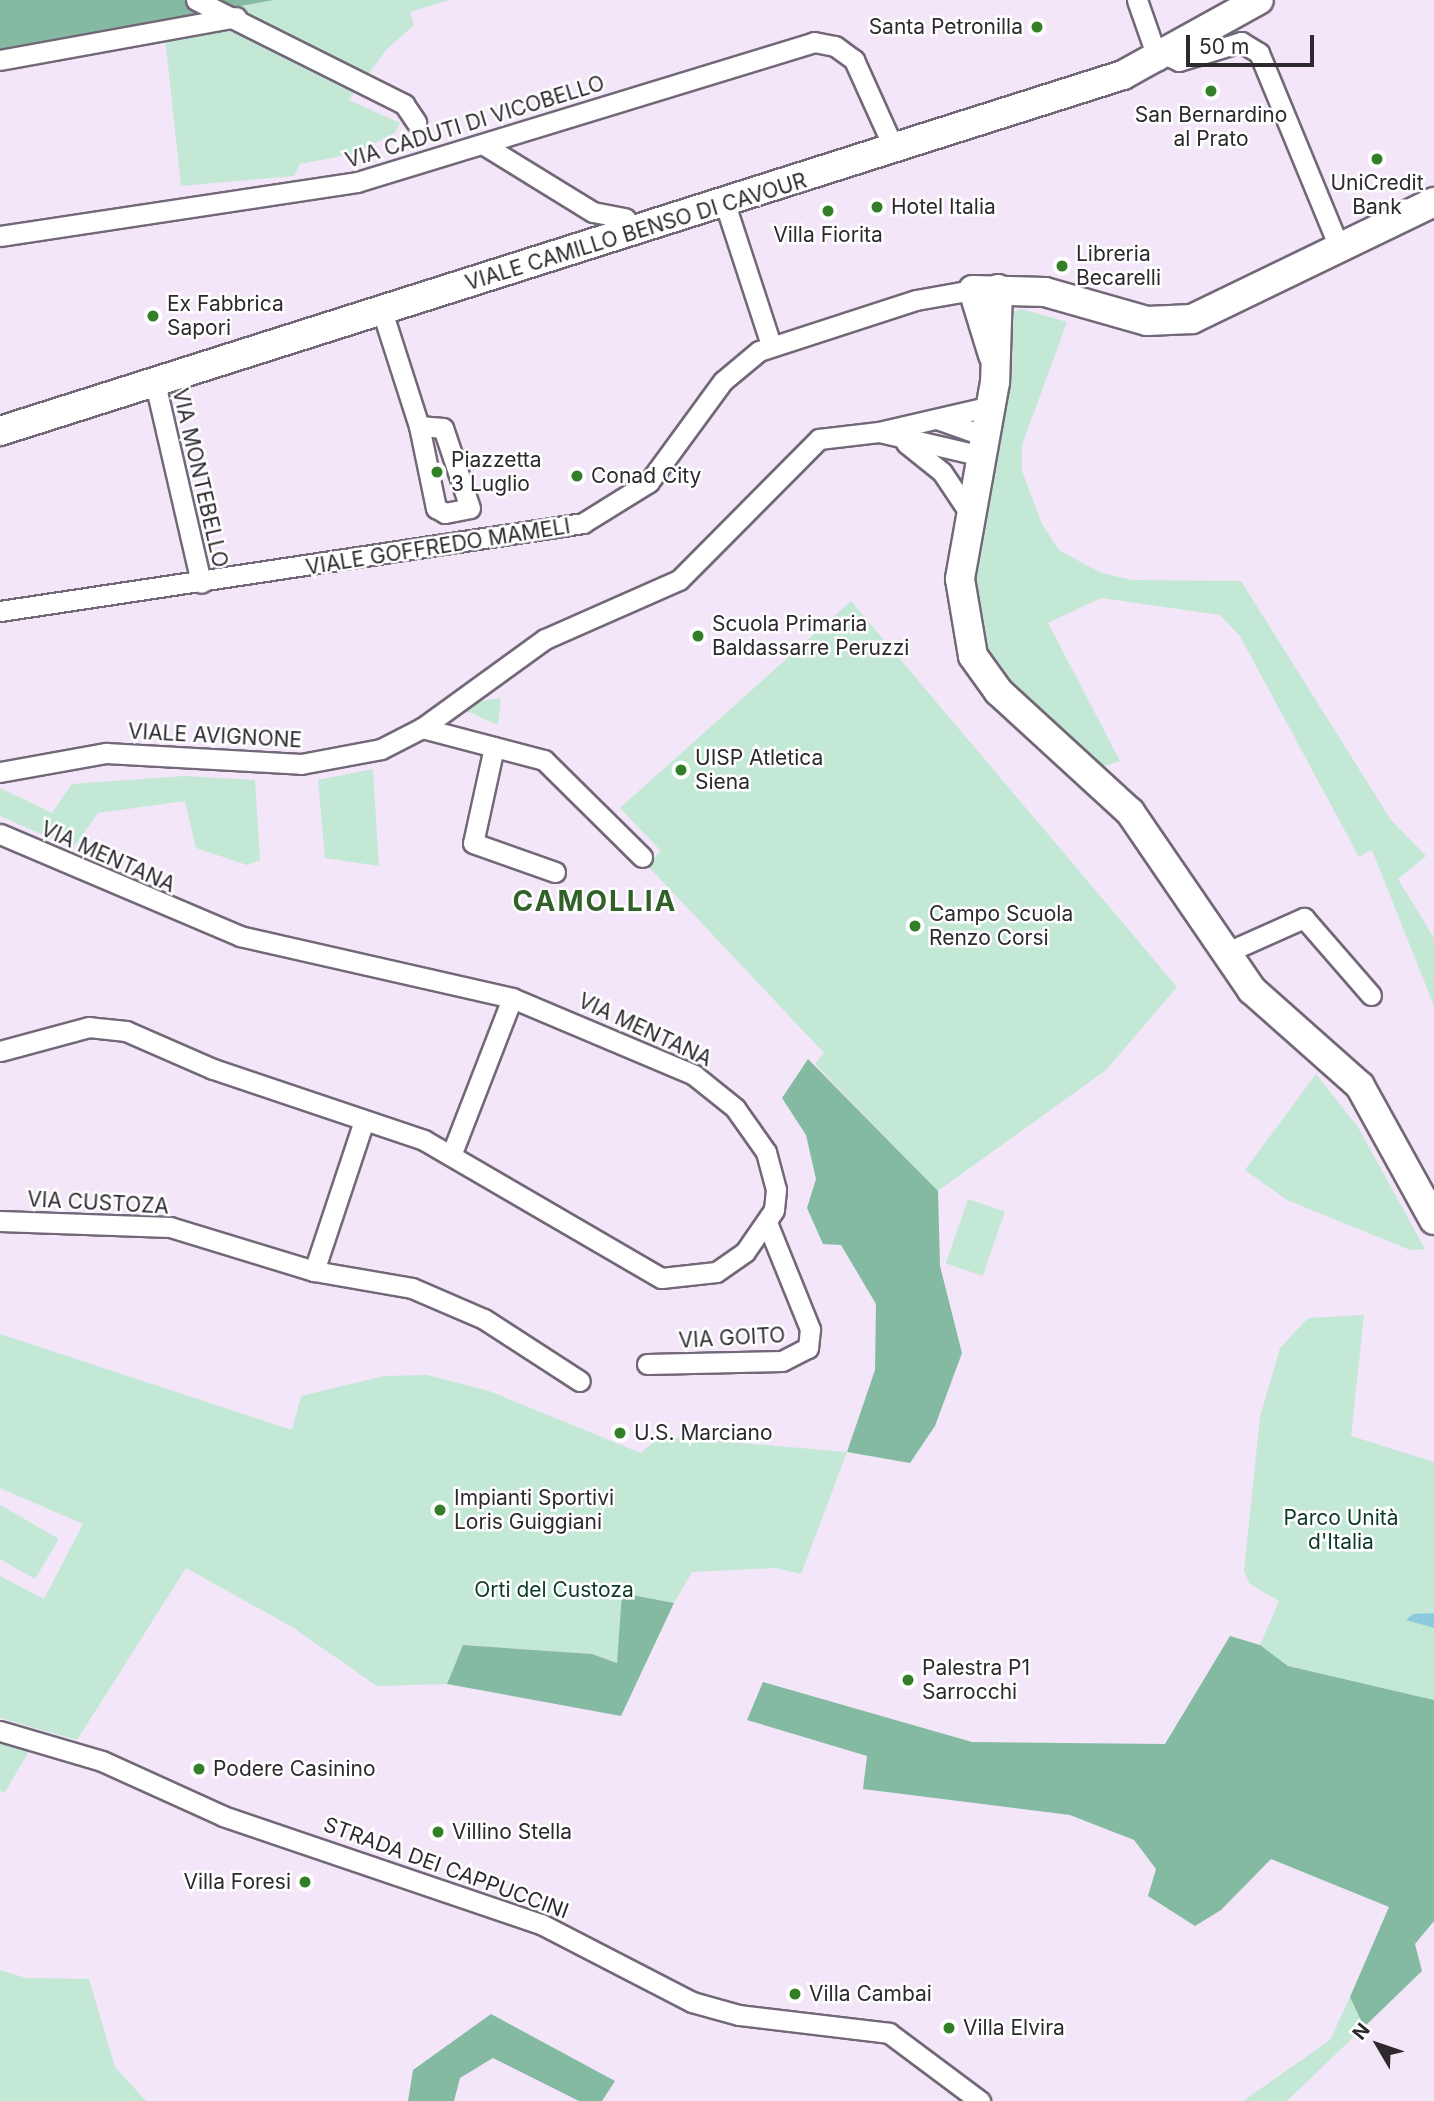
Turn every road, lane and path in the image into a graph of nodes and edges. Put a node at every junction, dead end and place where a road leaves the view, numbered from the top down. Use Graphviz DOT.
graph roads {
  1 [pos="196,0"];
  2 [pos="1137,0"];
  3 [pos="1259,0"];
  4 [pos="237,17"];
  5 [pos="1162,57"];
  6 [pos="0,60"];
  7 [pos="416,122"];
  8 [pos="484,145"];
  9 [pos="895,151"];
  10 [pos="1434,202"];
  11 [pos="725,204"];
  12 [pos="625,218"];
  13 [pos="0,236"];
  14 [pos="1340,250"];
  15 [pos="986,290"];
  16 [pos="382,310"];
  17 [pos="771,345"];
  18 [pos="155,383"];
  19 [pos="991,406"];
  20 [pos="937,419"];
  21 [pos="419,426"];
  22 [pos="0,431"];
  23 [pos="879,432"];
  24 [pos="984,446"];
  25 [pos="970,514"];
  26 [pos="201,583"];
  27 [pos="0,611"];
  28 [pos="422,728"];
  29 [pos="494,747"];
  30 [pos="0,772"];
  31 [pos="0,834"];
  32 [pos="642,857"];
  33 [pos="555,872"];
  34 [pos="1223,954"];
  35 [pos="1371,995"];
  36 [pos="512,998"];
  37 [pos="0,1051"];
  38 [pos="364,1121"];
  39 [pos="452,1153"];
  40 [pos="1434,1220"];
  41 [pos="0,1221"];
  42 [pos="768,1225"];
  43 [pos="314,1271"];
  44 [pos="648,1364"];
  45 [pos="580,1381"];
  46 [pos="0,1731"];
  47 [pos="980,2101"];
  1 -- 4 [label="street"];
  2 -- 5 [label="street"];
  3 -- 5 [label="street, VIALE CAMILLO BENSO DI CAVOUR"];
  4 -- 6 [label="street"];
  4 -- 7 [label="street"];
  5 -- 9 [label="street, VIALE CAMILLO BENSO DI CAVOUR"];
  5 -- 14 [label="street"];
  8 -- 9 [label="street, VIA CADUTI DI VICOBELLO"];
  8 -- 12 [label="street"];
  8 -- 13 [label="street, VIA CADUTI DI VICOBELLO"];
  9 -- 11 [label="street, VIALE CAMILLO BENSO DI CAVOUR"];
  10 -- 14 [label="street, VIALE GOFFREDO MAMELI"];
  11 -- 16 [label="street, VIALE CAMILLO BENSO DI CAVOUR"];
  11 -- 17 [label="street"];
  14 -- 15 [label="street, VIALE GOFFREDO MAMELI"];
  15 -- 17 [label="street, VIALE GOFFREDO MAMELI"];
  15 -- 19 [label="street"];
  16 -- 18 [label="street, VIALE CAMILLO BENSO DI CAVOUR"];
  16 -- 21 [label="street"];
  17 -- 26 [label="street, VIALE GOFFREDO MAMELI"];
  18 -- 22 [label="street, VIALE CAMILLO BENSO DI CAVOUR"];
  18 -- 26 [label="street, VIA MONTEBELLO"];
  19 -- 20 [label="street, VIALE AVIGNONE"];
  19 -- 24 [label="street"];
  20 -- 23 [label="street, VIALE AVIGNONE"];
  20 -- 24 [label="street"];
  23 -- 24 [label="street, VIALE AVIGNONE"];
  23 -- 25 [label="street, VIALE AVIGNONE"];
  23 -- 28 [label="street, VIALE AVIGNONE"];
  24 -- 25 [label="street"];
  25 -- 34 [label="street"];
  26 -- 27 [label="street, VIALE GOFFREDO MAMELI"];
  28 -- 29 [label="street"];
  28 -- 30 [label="street, VIALE AVIGNONE"];
  29 -- 32 [label="street"];
  29 -- 33 [label="street"];
  31 -- 36 [label="street, VIA MENTANA"];
  34 -- 35 [label="street"];
  34 -- 40 [label="street"];
  36 -- 39 [label="street"];
  36 -- 42 [label="street, VIA MENTANA"];
  37 -- 38 [label="street"];
  38 -- 39 [label="street"];
  38 -- 43 [label="street"];
  39 -- 42 [label="street"];
  41 -- 43 [label="street, VIA CUSTOZA"];
  42 -- 44 [label="street, VIA GOITO"];
  43 -- 45 [label="street, VIA CUSTOZA"];
  46 -- 47 [label="street, STRADA DEI CAPPUCCINI"];
}
